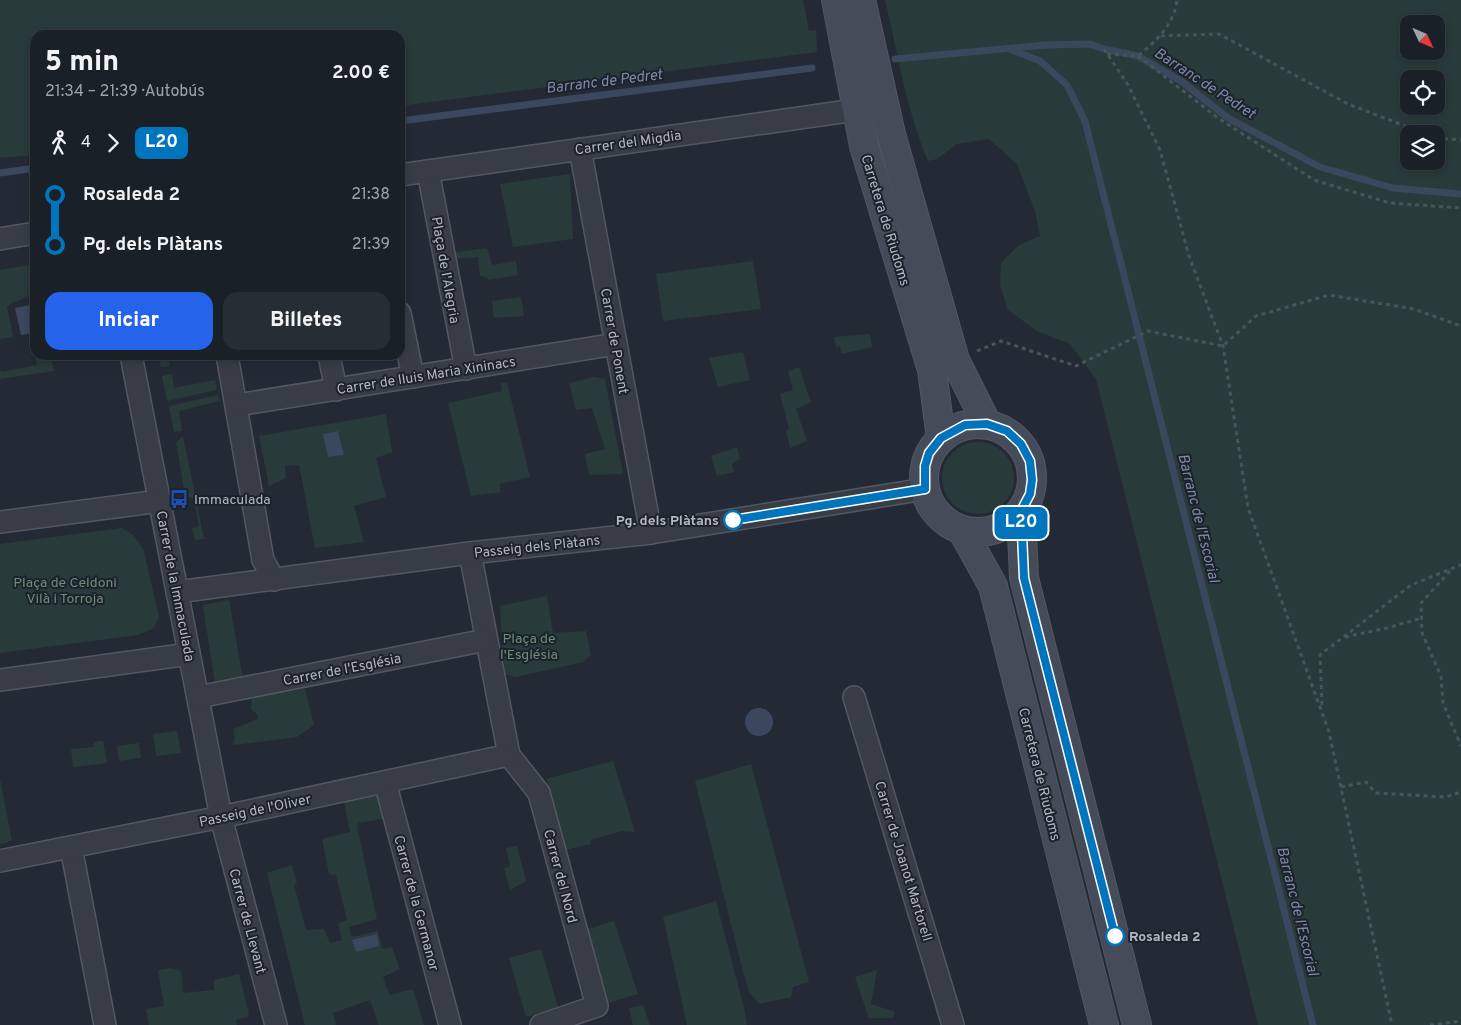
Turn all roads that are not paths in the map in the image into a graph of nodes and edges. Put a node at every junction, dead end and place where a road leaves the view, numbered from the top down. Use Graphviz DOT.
graph roads {
  1 [pos="836,0"];
  2 [pos="861,0"];
  3 [pos="855,110"];
  4 [pos="580,149"];
  5 [pos="428,171"];
  6 [pos="405,174"];
  7 [pos="30,234"];
  8 [pos="0,239"];
  9 [pos="405,336"];
  10 [pos="616,344"];
  11 [pos="133,360"];
  12 [pos="228,360"];
  13 [pos="330,360"];
  14 [pos="466,369"];
  15 [pos="414,377"];
  16 [pos="336,390"];
  17 [pos="237,405"];
  18 [pos="987,424"];
  19 [pos="941,438"];
  20 [pos="925,489"];
  21 [pos="160,500"];
  22 [pos="1021,511"];
  23 [pos="0,522"];
  24 [pos="962,530"];
  25 [pos="650,533"];
  26 [pos="470,553"];
  27 [pos="274,580"];
  28 [pos="177,592"];
  29 [pos="486,640"];
  30 [pos="189,654"];
  31 [pos="0,680"];
  32 [pos="198,697"];
  33 [pos="854,697"];
  34 [pos="509,755"];
  35 [pos="385,782"];
  36 [pos="221,817"];
  37 [pos="71,847"];
  38 [pos="0,861"];
  39 [pos="105,1025"];
  40 [pos="276,1025"];
  41 [pos="450,1025"];
  42 [pos="541,1025"];
  43 [pos="953,1025"];
  44 [pos="1104,1025"];
  45 [pos="1137,1025"];
  1 -- 3 [label="main road, Carretera de Riudoms"];
  2 -- 18 [label="main road, Carretera de Riudoms"];
  3 -- 4 [label="street, Carrer del Migdia"];
  3 -- 19 [label="main road, Carretera de Riudoms"];
  4 -- 5 [label="street, Carrer del Migdia"];
  4 -- 10 [label="street, Carrer de Ponent"];
  5 -- 6 [label="street, Carrer del Migdia"];
  5 -- 14 [label="street, Plaça de l'Alegria"];
  7 -- 8 [label="street"];
  9 -- 15 [label="street"];
  10 -- 14 [label="street, Carrer de lluis Maria Xininacs"];
  10 -- 25 [label="street, Carrer de Ponent"];
  11 -- 21 [label="street, Carrer de la Immaculada"];
  12 -- 17 [label="street"];
  13 -- 16 [label="street"];
  14 -- 15 [label="street, Carrer de lluis Maria Xininacs"];
  15 -- 16 [label="street, Carrer de lluis Maria Xininacs"];
  16 -- 17 [label="street, Carrer de lluis Maria Xininacs"];
  17 -- 27 [label="street"];
  18 -- 19 [label="main road"];
  18 -- 22 [label="main road"];
  19 -- 20 [label="main road"];
  20 -- 24 [label="main road"];
  20 -- 25 [label="street, Passeig dels Plàtans"];
  21 -- 23 [label="street"];
  21 -- 28 [label="street, Carrer de la Immaculada"];
  22 -- 24 [label="main road"];
  22 -- 45 [label="main road"];
  24 -- 44 [label="main road, Carretera de Riudoms"];
  25 -- 26 [label="street, Passeig dels Plàtans"];
  26 -- 27 [label="street, Passeig dels Plàtans"];
  26 -- 29 [label="street"];
  27 -- 28 [label="street, Passeig dels Plàtans"];
  28 -- 30 [label="street, Carrer de la Immaculada"];
  29 -- 32 [label="street, Carrer de l'Església"];
  29 -- 34 [label="street"];
  30 -- 31 [label="street"];
  30 -- 32 [label="street, Carrer de la Immaculada"];
  32 -- 36 [label="street, Carrer de la Immaculada"];
  33 -- 43 [label="street, Carrer de Joanot Martorell"];
  34 -- 35 [label="street, Passeig de l'Oliver"];
  34 -- 42 [label="street, Carrer del Nord"];
  35 -- 36 [label="street, Passeig de l'Oliver"];
  35 -- 41 [label="street, Carrer de la Germanor"];
  36 -- 37 [label="street, Passeig de l'Oliver"];
  36 -- 40 [label="street, Carrer de Llevant"];
  37 -- 38 [label="street, Passeig de l'Oliver"];
  37 -- 39 [label="street"];
}
